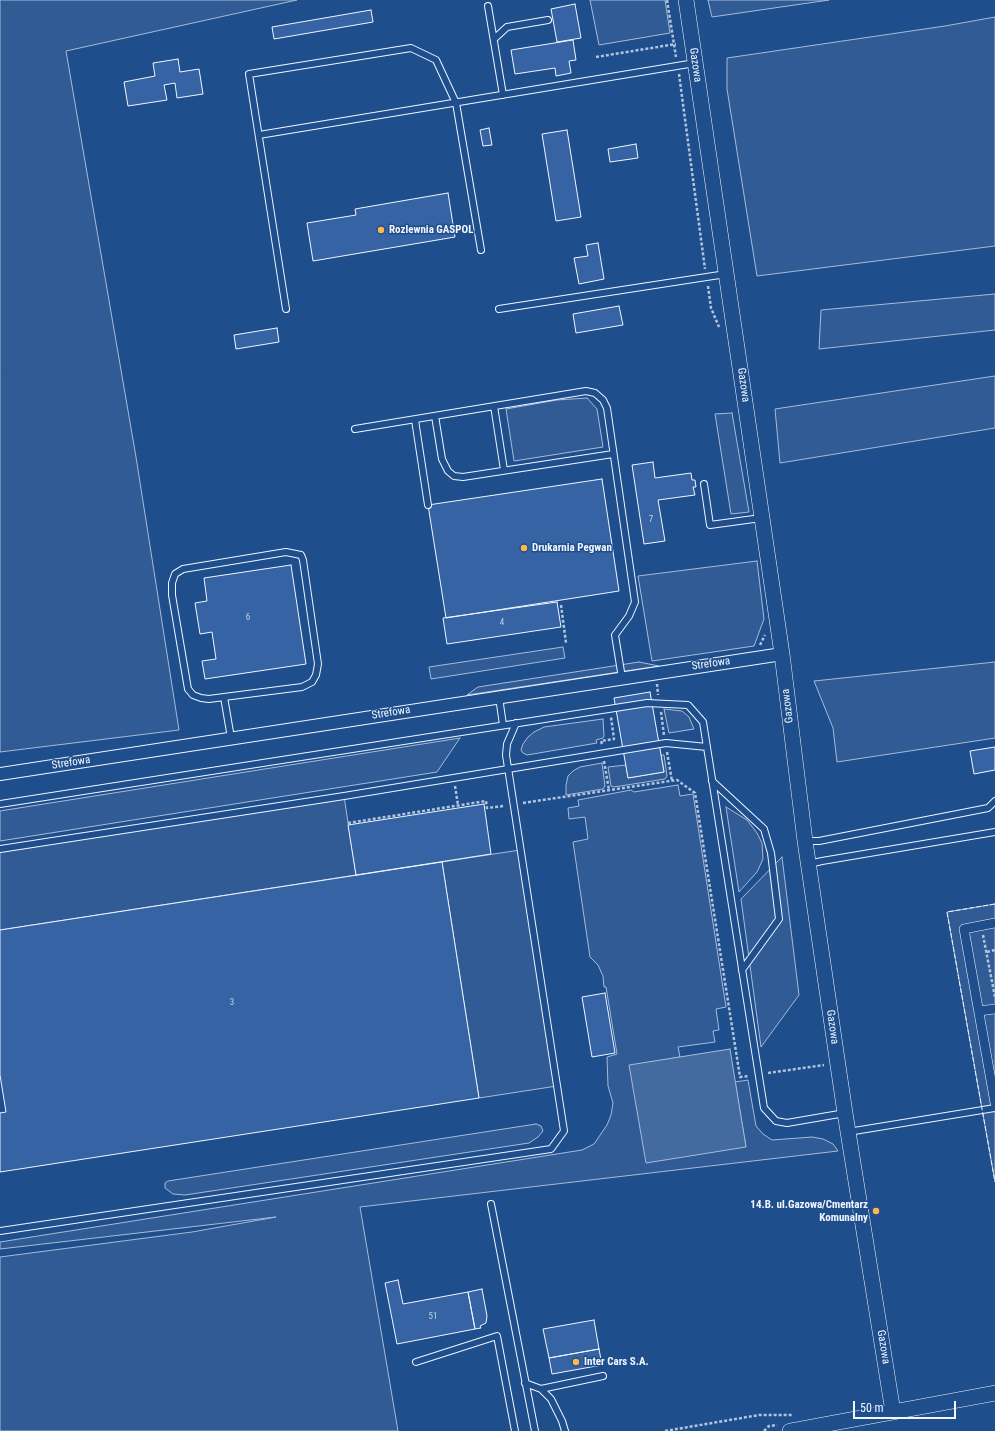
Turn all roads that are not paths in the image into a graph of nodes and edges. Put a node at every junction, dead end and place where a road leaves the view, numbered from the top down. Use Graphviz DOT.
graph roads {
  1 [pos="686,0"];
  2 [pos="488,6"];
  3 [pos="548,20"];
  4 [pos="494,39"];
  5 [pos="695,63"];
  6 [pos="503,95"];
  7 [pos="456,103"];
  8 [pos="259,135"];
  9 [pos="481,250"];
  10 [pos="726,274"];
  11 [pos="499,309"];
  12 [pos="286,310"];
  13 [pos="494,406"];
  14 [pos="435,416"];
  15 [pos="414,420"];
  16 [pos="355,429"];
  17 [pos="613,454"];
  18 [pos="504,470"];
  19 [pos="704,484"];
  20 [pos="428,506"];
  21 [pos="763,518"];
  22 [pos="782,654"];
  23 [pos="622,678"];
  24 [pos="500,696"];
  25 [pos="224,697"];
  26 [pos="516,723"];
  27 [pos="503,725"];
  28 [pos="231,738"];
  29 [pos="706,747"];
  30 [pos="508,770"];
  31 [pos="0,774"];
  32 [pos="712,781"];
  33 [pos="995,800"];
  34 [pos="0,804"];
  35 [pos="995,832"];
  36 [pos="805,841"];
  37 [pos="0,849"];
  38 [pos="808,864"];
  39 [pos="995,923"];
  40 [pos="742,970"];
  41 [pos="995,1009"];
  42 [pos="979,1011"];
  43 [pos="995,1103"];
  44 [pos="995,1108"];
  45 [pos="845,1113"];
  46 [pos="848,1132"];
  47 [pos="491,1204"];
  48 [pos="0,1231"];
  49 [pos="416,1362"];
  50 [pos="603,1376"];
  51 [pos="525,1383"];
  52 [pos="541,1389"];
  53 [pos="995,1393"];
  54 [pos="893,1412"];
  55 [pos="515,1431"];
  56 [pos="535,1431"];
  57 [pos="565,1431"];
  58 [pos="790,1431"];
  1 -- 5 [label="street, Gazowa"];
  2 -- 4 [label="lane"];
  3 -- 4 [label="lane"];
  4 -- 6 [label="lane"];
  5 -- 6 [label="lane"];
  5 -- 10 [label="street, Gazowa"];
  6 -- 7 [label="lane"];
  7 -- 8 [label="lane"];
  7 -- 8 [label="lane"];
  7 -- 9 [label="lane"];
  8 -- 12 [label="lane"];
  10 -- 11 [label="lane"];
  10 -- 21 [label="street, Gazowa"];
  13 -- 14 [label="lane"];
  13 -- 17 [label="lane"];
  13 -- 18 [label="lane"];
  14 -- 15 [label="lane"];
  14 -- 18 [label="lane"];
  15 -- 16 [label="lane"];
  15 -- 20 [label="lane"];
  17 -- 18 [label="lane"];
  17 -- 23 [label="lane"];
  19 -- 21 [label="lane"];
  21 -- 22 [label="street, Gazowa"];
  22 -- 23 [label="street, Strefowa"];
  22 -- 36 [label="street, Gazowa"];
  23 -- 24 [label="street, Strefowa"];
  24 -- 27 [label="lane"];
  24 -- 28 [label="street, Strefowa"];
  25 -- 25 [label="lane"];
  25 -- 28 [label="lane"];
  26 -- 27 [label="lane"];
  26 -- 29 [label="lane"];
  26 -- 30 [label="lane"];
  27 -- 34 [label="lane"];
  28 -- 31 [label="street, Strefowa"];
  29 -- 30 [label="lane"];
  29 -- 32 [label="lane"];
  30 -- 37 [label="lane"];
  30 -- 48 [label="lane"];
  32 -- 40 [label="lane"];
  32 -- 40 [label="lane"];
  33 -- 36 [label="lane"];
  35 -- 38 [label="lane"];
  36 -- 38 [label="street, Gazowa"];
  38 -- 45 [label="street, Gazowa"];
  39 -- 42 [label="street"];
  40 -- 45 [label="lane"];
  41 -- 42 [label="street"];
  42 -- 43 [label="street"];
  44 -- 46 [label="lane"];
  45 -- 46 [label="street, Gazowa"];
  46 -- 54 [label="street, Gazowa"];
  47 -- 51 [label="lane"];
  49 -- 55 [label="lane"];
  50 -- 52 [label="lane"];
  51 -- 52 [label="lane"];
  51 -- 56 [label="lane"];
  52 -- 57 [label="lane"];
  53 -- 54 [label="street"];
  54 -- 58 [label="street"];
}
